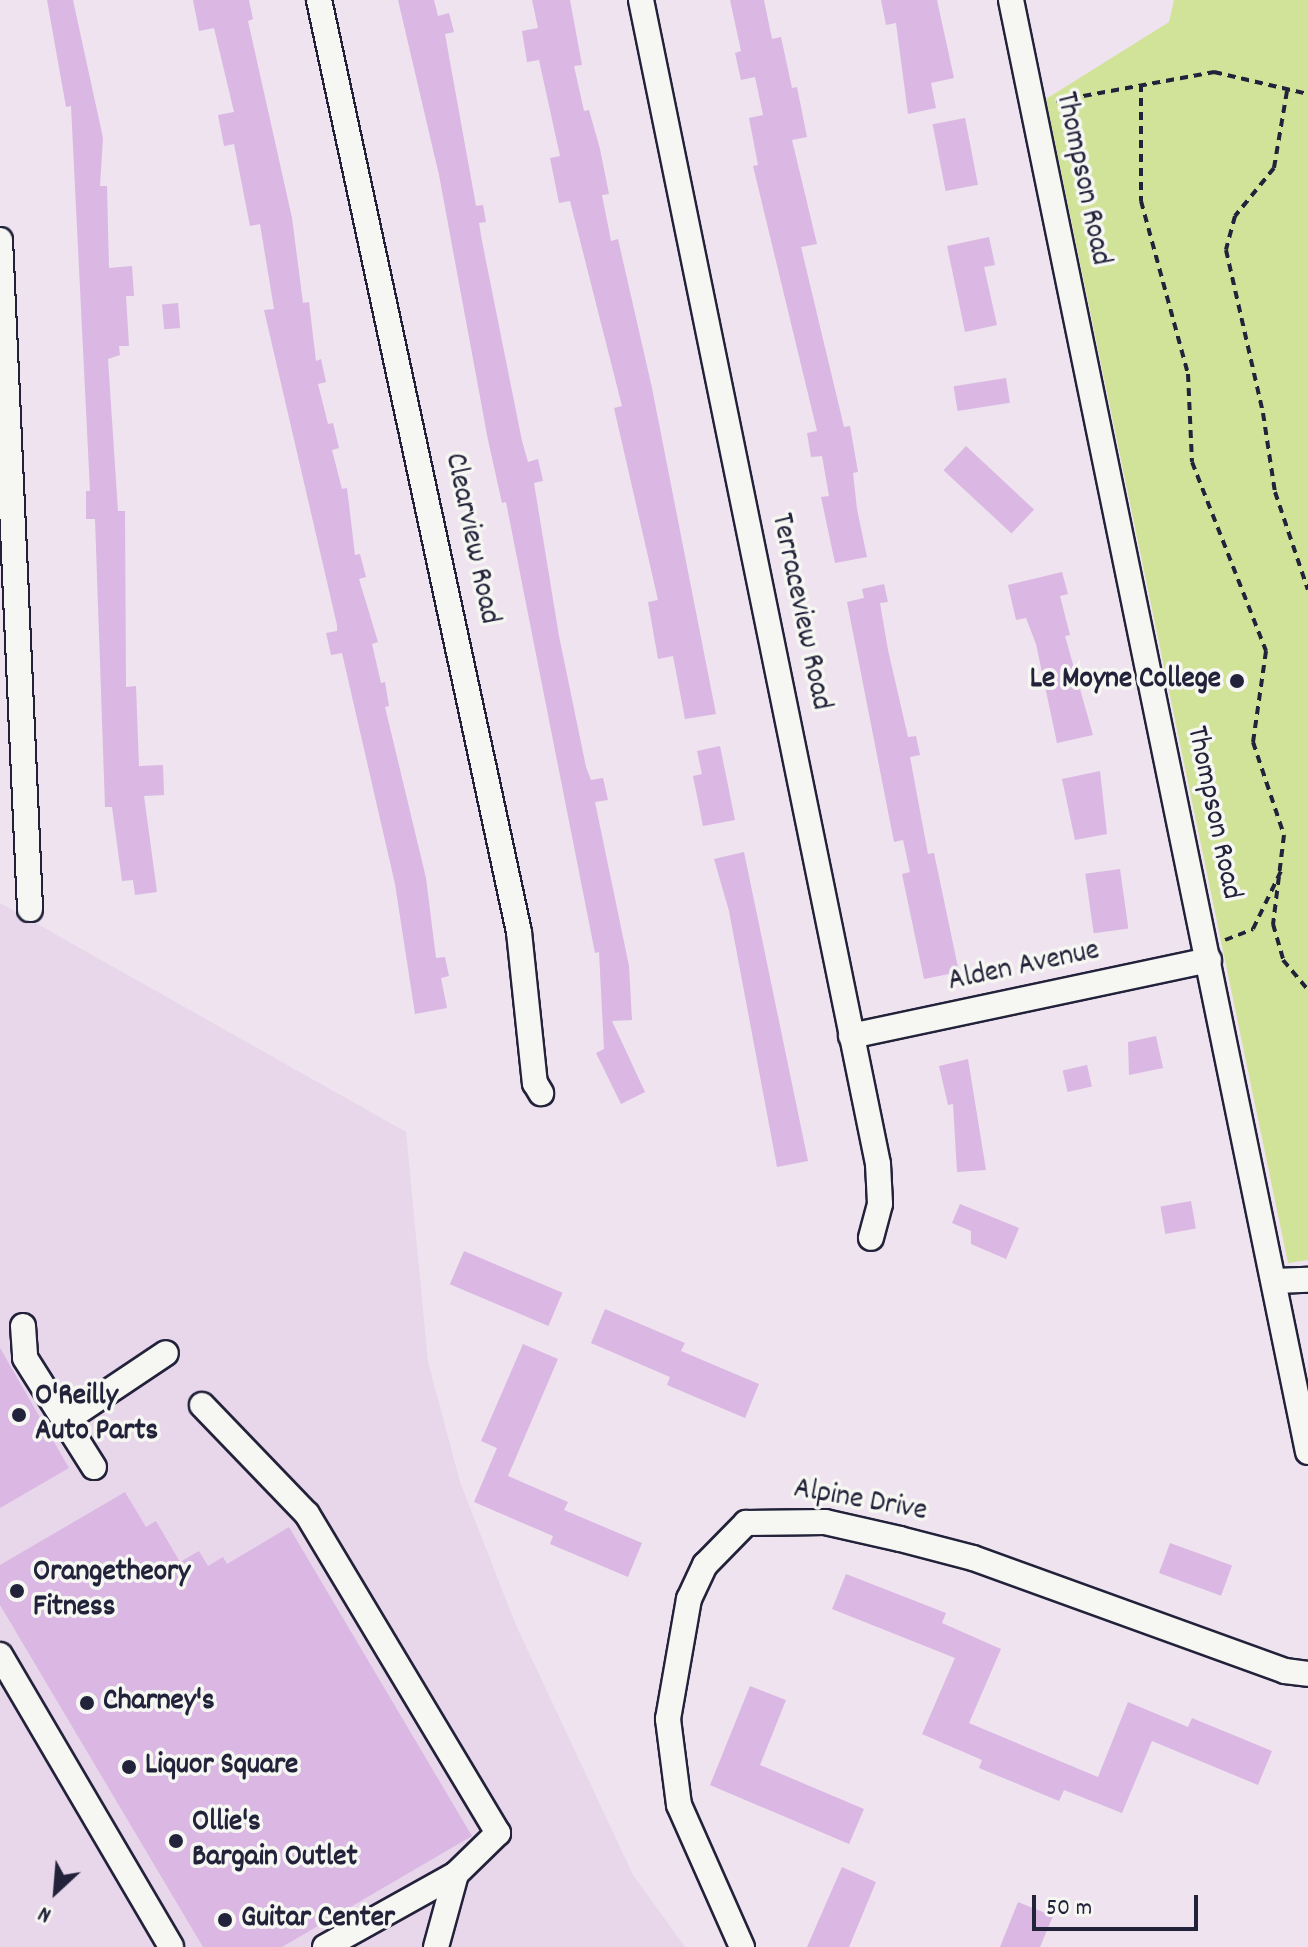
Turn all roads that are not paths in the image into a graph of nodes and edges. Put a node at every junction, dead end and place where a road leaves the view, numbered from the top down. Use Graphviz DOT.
graph roads {
  1 [pos="319,0"];
  2 [pos="641,0"];
  3 [pos="1011,0"];
  4 [pos="0,240"];
  5 [pos="30,909"];
  6 [pos="1208,954"];
  7 [pos="851,1036"];
  8 [pos="541,1093"];
  9 [pos="871,1238"];
  10 [pos="1308,1280"];
  11 [pos="1274,1281"];
  12 [pos="23,1326"];
  13 [pos="166,1353"];
  14 [pos="202,1405"];
  15 [pos="66,1420"];
  16 [pos="1308,1446"];
  17 [pos="94,1467"];
  18 [pos="0,1655"];
  19 [pos="1308,1674"];
  20 [pos="456,1874"];
  21 [pos="171,1947"];
  22 [pos="325,1947"];
  23 [pos="436,1947"];
  24 [pos="742,1947"];
  1 -- 8 [label="street, Clearview Road"];
  2 -- 7 [label="street, Terraceview Road"];
  3 -- 6 [label="street, Thompson Road"];
  4 -- 5 [label="street"];
  6 -- 7 [label="street, Alden Avenue"];
  6 -- 11 [label="street, Thompson Road"];
  7 -- 9 [label="street, Terraceview Road"];
  10 -- 11 [label="street"];
  11 -- 16 [label="street, Thompson Road"];
  12 -- 15 [label="street"];
  13 -- 15 [label="street"];
  14 -- 20 [label="street"];
  15 -- 17 [label="street"];
  18 -- 21 [label="street"];
  19 -- 24 [label="street, Alpine Drive"];
  20 -- 22 [label="street"];
  20 -- 23 [label="street"];
}
